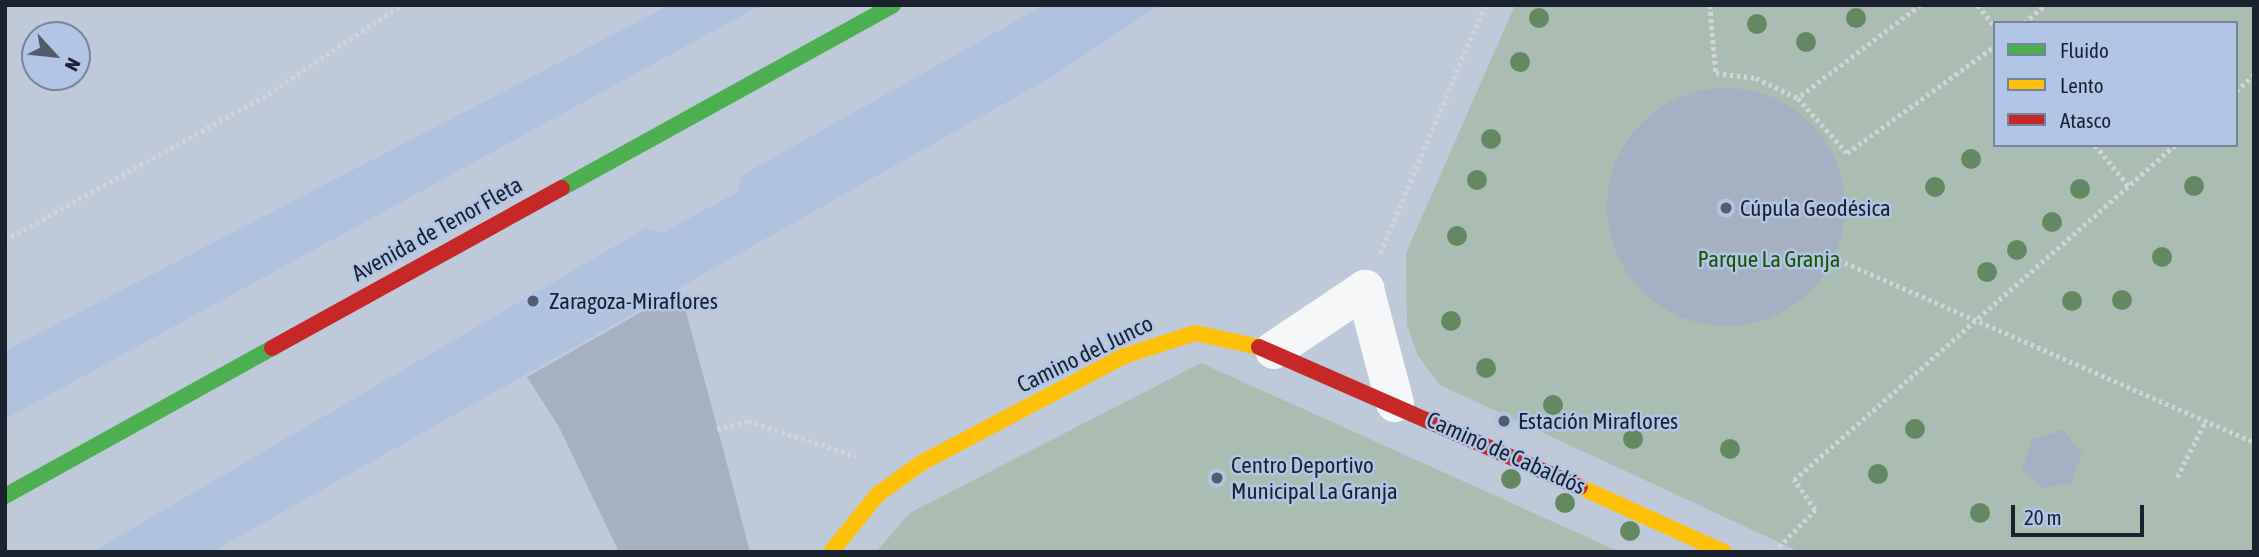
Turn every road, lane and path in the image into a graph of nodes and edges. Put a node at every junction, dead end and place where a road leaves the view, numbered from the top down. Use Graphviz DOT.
graph roads {
  1 [pos="401,5"];
  2 [pos="892,5"];
  3 [pos="1485,5"];
  4 [pos="1710,5"];
  5 [pos="1922,5"];
  6 [pos="1978,5"];
  7 [pos="2045,5"];
  8 [pos="2026,21"];
  9 [pos="1993,24"];
  10 [pos="1993,47"];
  11 [pos="2254,75"];
  12 [pos="2238,88"];
  13 [pos="1798,98"];
  14 [pos="2097,147"];
  15 [pos="2173,147"];
  16 [pos="2129,186"];
  17 [pos="5,240"];
  18 [pos="1832,257"];
  19 [pos="1365,289"];
  20 [pos="1981,321"];
  21 [pos="1274,350"];
  22 [pos="1395,404"];
  23 [pos="2206,420"];
  24 [pos="717,429"];
  25 [pos="2254,442"];
  26 [pos="870,462"];
  27 [pos="2177,477"];
  28 [pos="5,496"];
  29 [pos="831,552"];
  30 [pos="1724,552"];
  31 [pos="1774,552"];
  1 -- 17 [label="path"];
  2 -- 28 [label="main road, Avenida de Tenor Fleta"];
  3 -- 19 [label="path"];
  4 -- 13 [label="path"];
  5 -- 13 [label="path"];
  6 -- 9 [label="path"];
  7 -- 8 [label="path"];
  10 -- 13 [label="path"];
  11 -- 12 [label="path"];
  14 -- 16 [label="path"];
  15 -- 16 [label="path"];
  16 -- 20 [label="path"];
  18 -- 20 [label="path"];
  19 -- 21 [label="street"];
  19 -- 22 [label="street"];
  20 -- 23 [label="path"];
  20 -- 31 [label="path"];
  21 -- 22 [label="main road, Camino del Junco"];
  21 -- 29 [label="main road, Camino del Junco"];
  22 -- 30 [label="main road, Camino de Cabaldós"];
  23 -- 25 [label="path"];
  23 -- 27 [label="path"];
  24 -- 26 [label="path"];
}
